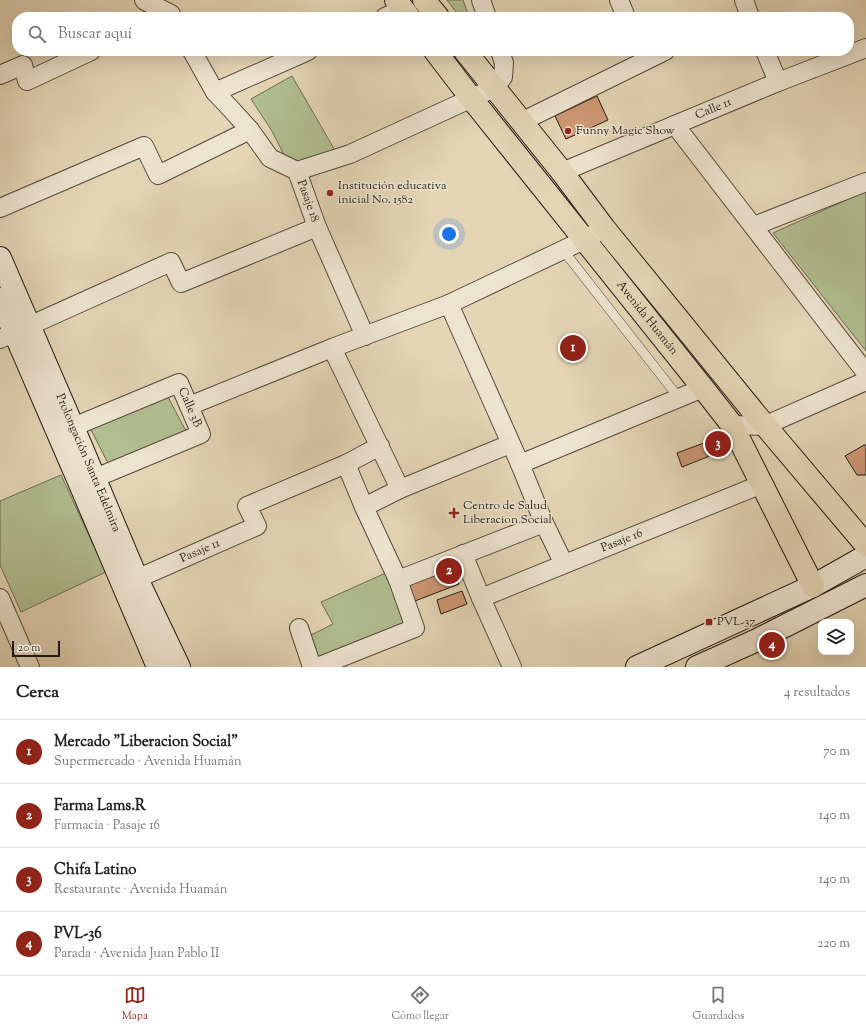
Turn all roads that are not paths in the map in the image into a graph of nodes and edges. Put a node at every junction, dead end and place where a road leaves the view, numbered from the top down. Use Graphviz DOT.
graph roads {
  1 [pos="146,0"];
  2 [pos="424,0"];
  3 [pos="481,0"];
  4 [pos="619,0"];
  5 [pos="163,12"];
  6 [pos="434,12"];
  7 [pos="485,12"];
  8 [pos="624,12"];
  9 [pos="866,48"];
  10 [pos="854,53"];
  11 [pos="80,56"];
  12 [pos="195,56"];
  13 [pos="297,56"];
  14 [pos="439,56"];
  15 [pos="469,56"];
  16 [pos="502,56"];
  17 [pos="643,56"];
  18 [pos="767,56"];
  19 [pos="845,56"];
  20 [pos="0,75"];
  21 [pos="778,82"];
  22 [pos="494,88"];
  23 [pos="215,92"];
  24 [pos="471,98"];
  25 [pos="521,122"];
  26 [pos="675,125"];
  27 [pos="250,130"];
  28 [pos="297,171"];
  29 [pos="562,172"];
  30 [pos="866,182"];
  31 [pos="0,208"];
  32 [pos="754,226"];
  33 [pos="317,227"];
  34 [pos="604,228"];
  35 [pos="584,240"];
  36 [pos="562,250"];
  37 [pos="0,258"];
  38 [pos="0,299"];
  39 [pos="449,304"];
  40 [pos="15,333"];
  41 [pos="365,336"];
  42 [pos="332,348"];
  43 [pos="866,373"];
  44 [pos="866,381"];
  45 [pos="703,388"];
  46 [pos="679,398"];
  47 [pos="189,406"];
  48 [pos="732,425"];
  49 [pos="764,426"];
  50 [pos="66,430"];
  51 [pos="510,444"];
  52 [pos="380,446"];
  53 [pos="346,464"];
  54 [pos="520,464"];
  55 [pos="87,481"];
  56 [pos="762,484"];
  57 [pos="400,489"];
  58 [pos="364,507"];
  59 [pos="544,522"];
  60 [pos="866,545"];
  61 [pos="463,554"];
  62 [pos="866,556"];
  63 [pos="564,564"];
  64 [pos="398,580"];
  65 [pos="130,582"];
  66 [pos="866,585"];
  67 [pos="813,586"];
  68 [pos="0,598"];
  69 [pos="481,598"];
  70 [pos="821,609"];
  71 [pos="299,628"];
  72 [pos="30,667"];
  73 [pos="158,667"];
  74 [pos="179,667"];
  75 [pos="312,667"];
  76 [pos="317,667"];
  77 [pos="512,667"];
  78 [pos="637,667"];
  79 [pos="697,667"];
  1 -- 5 [label="street"];
  2 -- 6 [label="main road"];
  3 -- 7 [label="street"];
  4 -- 8 [label="street"];
  9 -- 10 [label="street, Calle 11"];
  11 -- 20 [label="street"];
  12 -- 23 [label="street, Pasaje 18"];
  13 -- 23 [label="street"];
  14 -- 24 [label="main road, Avenida Huamán"];
  15 -- 22 [label="main road, Avenida Huamán"];
  16 -- 22 [label="street"];
  17 -- 25 [label="street"];
  18 -- 21 [label="street"];
  19 -- 21 [label="street, Calle 11"];
  21 -- 26 [label="street, Calle 11"];
  22 -- 24 [label="street"];
  22 -- 25 [label="main road, Avenida Huamán"];
  23 -- 27 [label="street, Pasaje 18"];
  24 -- 28 [label="street"];
  24 -- 35 [label="main road, Avenida Huamán"];
  25 -- 29 [label="main road, Avenida Huamán"];
  26 -- 29 [label="street, Calle 11"];
  26 -- 32 [label="street"];
  27 -- 28 [label="street, Pasaje 18"];
  27 -- 31 [label="street"];
  28 -- 33 [label="street, Pasaje 18"];
  29 -- 34 [label="main road, Avenida Huamán"];
  30 -- 32 [label="street"];
  32 -- 43 [label="street"];
  33 -- 40 [label="street"];
  33 -- 41 [label="street, Pasaje 18"];
  34 -- 35 [label="street"];
  34 -- 49 [label="main road, Avenida Huamán"];
  35 -- 36 [label="street"];
  35 -- 45 [label="main road, Avenida Huamán"];
  36 -- 39 [label="street"];
  36 -- 46 [label="lane"];
  37 -- 40 [label="street, Prolongación Santa Edelmira"];
  38 -- 40 [label="street, Prolongación Santa Edelmira"];
  39 -- 41 [label="street"];
  39 -- 51 [label="street"];
  40 -- 50 [label="street, Prolongación Santa Edelmira"];
  41 -- 42 [label="street"];
  42 -- 47 [label="street"];
  42 -- 52 [label="street"];
  44 -- 49 [label="street"];
  45 -- 46 [label="street"];
  45 -- 48 [label="main road, Avenida Huamán"];
  46 -- 54 [label="street"];
  47 -- 50 [label="street, Calle 3B"];
  47 -- 55 [label="street, Calle 3B"];
  48 -- 49 [label="street"];
  48 -- 56 [label="main road, Avenida Huamán"];
  49 -- 60 [label="main road, Avenida Huamán"];
  50 -- 55 [label="street, Prolongación Santa Edelmira"];
  51 -- 54 [label="street"];
  51 -- 57 [label="street"];
  52 -- 53 [label="street"];
  52 -- 57 [label="street"];
  53 -- 58 [label="street"];
  53 -- 65 [label="street, Pasaje 11"];
  54 -- 59 [label="street"];
  55 -- 65 [label="street, Prolongación Santa Edelmira"];
  56 -- 63 [label="street, Pasaje 16"];
  56 -- 67 [label="main road, Avenida Huamán"];
  57 -- 58 [label="street"];
  58 -- 64 [label="street"];
  59 -- 61 [label="street"];
  59 -- 63 [label="street"];
  61 -- 64 [label="street"];
  61 -- 69 [label="street"];
  62 -- 67 [label="street"];
  63 -- 69 [label="street, Pasaje 16"];
  64 -- 76 [label="street"];
  65 -- 73 [label="street, Prolongación Santa Edelmira"];
  65 -- 74 [label="street, Prolongación Santa Edelmira"];
  66 -- 70 [label="street"];
  67 -- 70 [label="street, Avenida Huamán"];
  67 -- 78 [label="street"];
  68 -- 72 [label="street"];
  69 -- 77 [label="street"];
  70 -- 79 [label="street"];
  71 -- 75 [label="street"];
}
